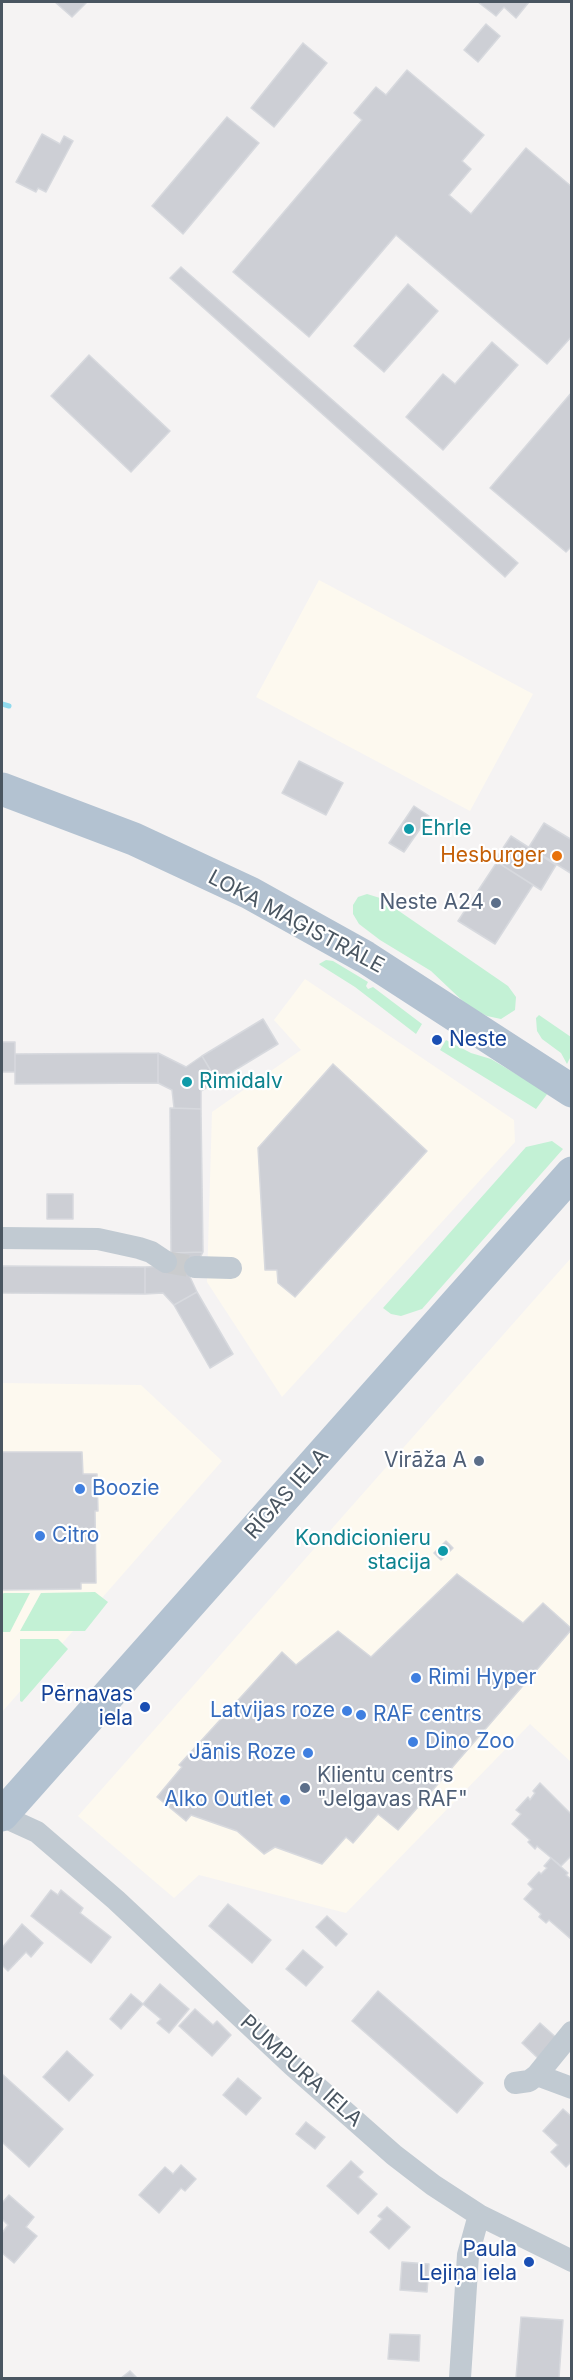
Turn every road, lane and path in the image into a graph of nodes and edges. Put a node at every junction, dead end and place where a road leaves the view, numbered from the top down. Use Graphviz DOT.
graph roads {
  1 [pos="2,789"];
  2 [pos="572,1091"];
  3 [pos="572,1173"];
  4 [pos="2,1238"];
  5 [pos="166,1262"];
  6 [pos="195,1267"];
  7 [pos="231,1268"];
  8 [pos="2,1815"];
  9 [pos="572,2032"];
  10 [pos="537,2075"];
  11 [pos="515,2084"];
  12 [pos="572,2088"];
  13 [pos="479,2215"];
  14 [pos="572,2261"];
  15 [pos="460,2379"];
  1 -- 2 [label="main road, LOKA MAĢISTRĀLE"];
  3 -- 8 [label="main road, RĪGAS IELA"];
  4 -- 5 [label="street"];
  6 -- 7 [label="street"];
  8 -- 13 [label="street, PUMPURA IELA"];
  9 -- 10 [label="street"];
  10 -- 11 [label="street"];
  10 -- 12 [label="street"];
  13 -- 14 [label="street"];
  13 -- 15 [label="street"];
}
